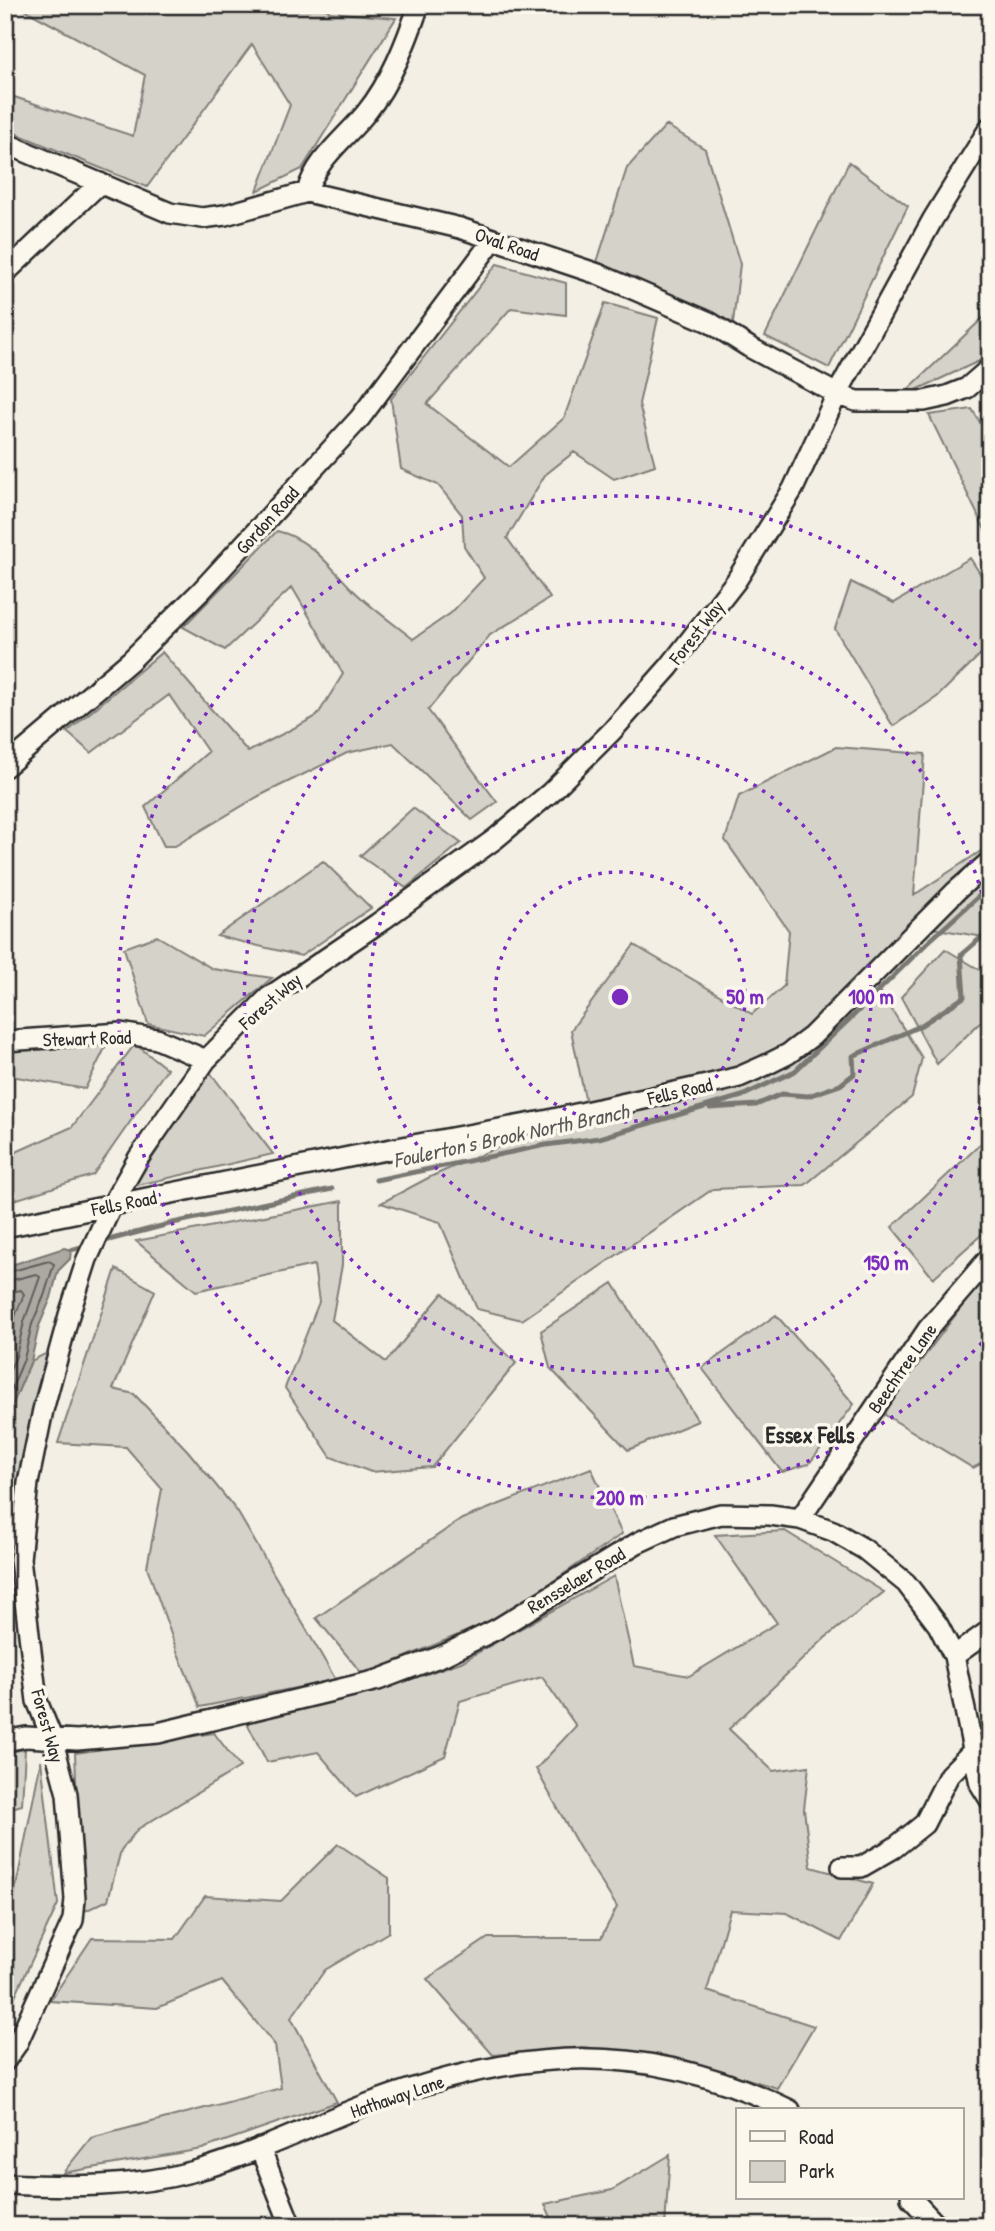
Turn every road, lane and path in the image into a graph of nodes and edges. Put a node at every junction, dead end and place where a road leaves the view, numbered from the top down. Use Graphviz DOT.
graph roads {
  1 [pos="419,5"];
  2 [pos="990,127"];
  3 [pos="5,143"];
  4 [pos="100,183"];
  5 [pos="307,192"];
  6 [pos="493,240"];
  7 [pos="5,273"];
  8 [pos="990,368"];
  9 [pos="837,394"];
  10 [pos="5,767"];
  11 [pos="990,861"];
  12 [pos="5,1041"];
  13 [pos="206,1060"];
  14 [pos="112,1205"];
  15 [pos="5,1227"];
  16 [pos="990,1257"];
  17 [pos="800,1519"];
  18 [pos="990,1630"];
  19 [pos="954,1656"];
  20 [pos="52,1738"];
  21 [pos="5,1741"];
  22 [pos="974,1750"];
  23 [pos="990,1801"];
  24 [pos="842,1867"];
  25 [pos="5,2061"];
  26 [pos="785,2108"];
  27 [pos="260,2148"];
  28 [pos="5,2184"];
  29 [pos="913,2200"];
  30 [pos="290,2226"];
  31 [pos="937,2226"];
  1 -- 5 [label="street"];
  2 -- 9 [label="street, Forest Way"];
  3 -- 4 [label="street, Oval Road"];
  4 -- 5 [label="street, Oval Road"];
  4 -- 7 [label="street"];
  5 -- 6 [label="street, Oval Road"];
  6 -- 9 [label="street, Oval Road"];
  6 -- 10 [label="street, Gordon Road"];
  8 -- 9 [label="street, Oval Road"];
  9 -- 13 [label="street, Forest Way"];
  11 -- 14 [label="street, Fells Road"];
  12 -- 13 [label="street, Stewart Road"];
  13 -- 14 [label="street, Forest Way"];
  14 -- 15 [label="street, Fells Road"];
  14 -- 20 [label="street, Forest Way"];
  16 -- 17 [label="street, Beechtree Lane"];
  17 -- 19 [label="street, Rensselaer Road"];
  17 -- 20 [label="street, Rensselaer Road"];
  18 -- 19 [label="street"];
  19 -- 22 [label="street, Rensselaer Road"];
  20 -- 21 [label="street, Rensselaer Road"];
  20 -- 25 [label="street, Forest Way"];
  22 -- 23 [label="street, Rensselaer Road"];
  22 -- 24 [label="street"];
  26 -- 27 [label="street, Hathaway Lane"];
  27 -- 28 [label="street, Hathaway Lane"];
  27 -- 30 [label="street"];
  29 -- 31 [label="street"];
}
